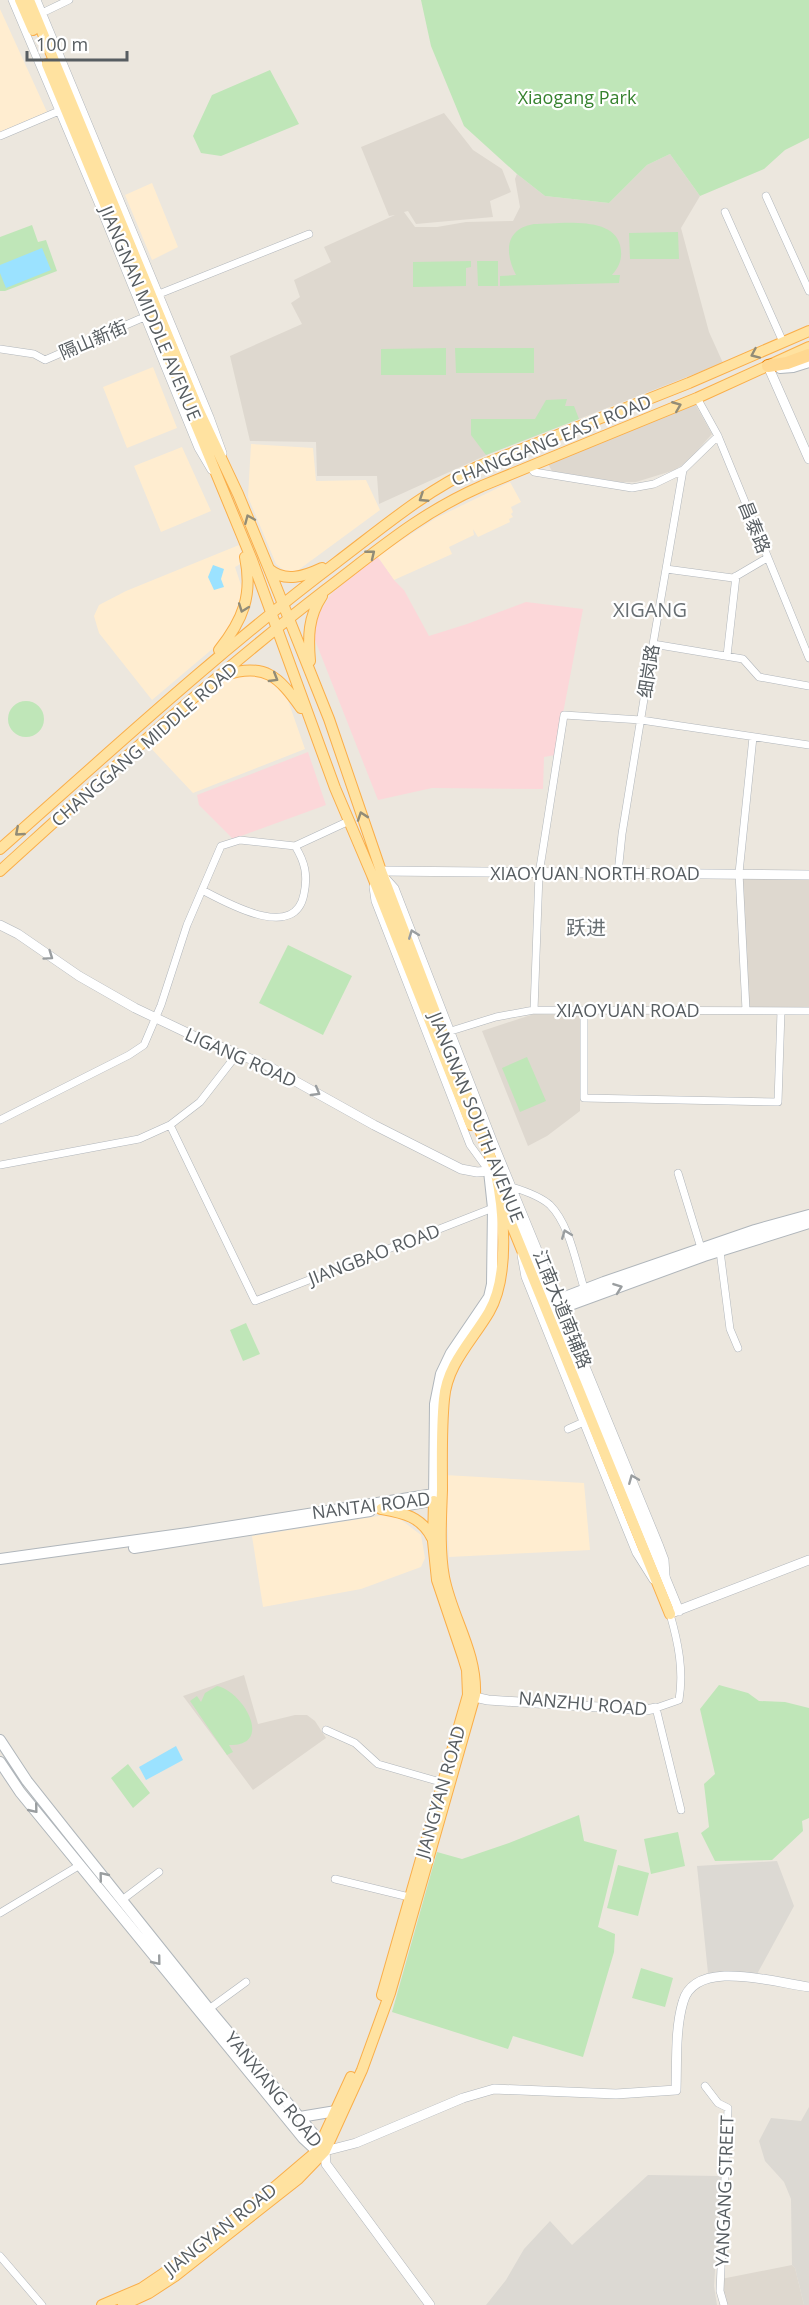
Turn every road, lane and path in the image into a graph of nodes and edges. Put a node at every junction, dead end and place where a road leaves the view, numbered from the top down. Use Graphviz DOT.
graph roads {
  1 [pos="12,0"];
  2 [pos="20,0"];
  3 [pos="29,0"];
  4 [pos="37,0"];
  5 [pos="69,0"];
  6 [pos="42,13"];
  7 [pos="38,32"];
  8 [pos="59,111"];
  9 [pos="0,136"];
  10 [pos="83,159"];
  11 [pos="103,167"];
  12 [pos="766,196"];
  13 [pos="725,212"];
  14 [pos="309,234"];
  15 [pos="809,291"];
  16 [pos="159,294"];
  17 [pos="155,314"];
  18 [pos="809,331"];
  19 [pos="783,342"];
  20 [pos="809,348"];
  21 [pos="0,349"];
  22 [pos="809,355"];
  23 [pos="809,362"];
  24 [pos="768,366"];
  25 [pos="697,398"];
  26 [pos="718,436"];
  27 [pos="809,459"];
  28 [pos="530,466"];
  29 [pos="683,470"];
  30 [pos="239,530"];
  31 [pos="344,557"];
  32 [pos="767,558"];
  33 [pos="269,569"];
  34 [pos="666,569"];
  35 [pos="736,576"];
  36 [pos="325,591"];
  37 [pos="282,603"];
  38 [pos="271,612"];
  39 [pos="288,618"];
  40 [pos="276,628"];
  41 [pos="652,644"];
  42 [pos="728,656"];
  43 [pos="809,658"];
  44 [pos="205,668"];
  45 [pos="312,675"];
  46 [pos="220,677"];
  47 [pos="809,686"];
  48 [pos="310,720"];
  49 [pos="641,720"];
  50 [pos="753,737"];
  51 [pos="809,745"];
  52 [pos="349,821"];
  53 [pos="295,846"];
  54 [pos="0,849"];
  55 [pos="0,871"];
  56 [pos="376,873"];
  57 [pos="618,873"];
  58 [pos="740,873"];
  59 [pos="539,874"];
  60 [pos="809,875"];
  61 [pos="202,890"];
  62 [pos="0,925"];
  63 [pos="423,993"];
  64 [pos="534,1010"];
  65 [pos="584,1010"];
  66 [pos="746,1010"];
  67 [pos="781,1011"];
  68 [pos="809,1011"];
  69 [pos="155,1018"];
  70 [pos="451,1031"];
  71 [pos="238,1053"];
  72 [pos="457,1081"];
  73 [pos="0,1120"];
  74 [pos="170,1125"];
  75 [pos="0,1165"];
  76 [pos="496,1168"];
  77 [pos="678,1173"];
  78 [pos="512,1186"];
  79 [pos="499,1196"];
  80 [pos="493,1208"];
  81 [pos="809,1215"];
  82 [pos="809,1223"];
  83 [pos="701,1248"];
  84 [pos="522,1249"];
  85 [pos="720,1251"];
  86 [pos="502,1253"];
  87 [pos="586,1294"];
  88 [pos="555,1306"];
  89 [pos="738,1348"];
  90 [pos="590,1394"];
  91 [pos="587,1420"];
  92 [pos="568,1429"];
  93 [pos="436,1498"];
  94 [pos="381,1509"];
  95 [pos="643,1537"];
  96 [pos="433,1541"];
  97 [pos="0,1559"];
  98 [pos="809,1560"];
  99 [pos="0,1566"];
  100 [pos="662,1585"];
  101 [pos="674,1612"];
  102 [pos="473,1696"];
  103 [pos="656,1708"];
  104 [pos="326,1730"];
  105 [pos="0,1740"];
  106 [pos="0,1762"];
  107 [pos="444,1783"];
  108 [pos="681,1810"];
  109 [pos="80,1865"];
  110 [pos="159,1872"];
  111 [pos="335,1879"];
  112 [pos="409,1897"];
  113 [pos="122,1900"];
  114 [pos="0,1913"];
  115 [pos="246,1982"];
  116 [pos="809,1987"];
  117 [pos="209,2009"];
  118 [pos="705,2086"];
  119 [pos="336,2111"];
  120 [pos="295,2120"];
  121 [pos="321,2148"];
  122 [pos="0,2256"];
  123 [pos="42,2305"];
  124 [pos="102,2305"];
  125 [pos="123,2305"];
  126 [pos="430,2305"];
  127 [pos="724,2305"];
  1 -- 7 [label="street"];
  2 -- 7 [label="main road, JIANGNAN MIDDLE AVENUE"];
  3 -- 7 [label="main road, JIANGNAN MIDDLE AVENUE"];
  4 -- 6 [label="street"];
  5 -- 6 [label="street"];
  6 -- 7 [label="street"];
  7 -- 8 [label="street"];
  7 -- 10 [label="main road, JIANGNAN MIDDLE AVENUE"];
  7 -- 11 [label="main road, JIANGNAN MIDDLE AVENUE"];
  8 -- 9 [label="street"];
  8 -- 10 [label="street"];
  10 -- 17 [label="main road, JIANGNAN MIDDLE AVENUE"];
  11 -- 16 [label="street"];
  11 -- 17 [label="main road, JIANGNAN MIDDLE AVENUE"];
  12 -- 15 [label="street"];
  13 -- 19 [label="street"];
  14 -- 16 [label="street"];
  16 -- 17 [label="street"];
  17 -- 21 [label="street, 隔山新街"];
  17 -- 30 [label="main road, JIANGNAN MIDDLE AVENUE"];
  33 -- 17 [label="main road, JIANGNAN MIDDLE AVENUE, one-way"];
  18 -- 19 [label="main road, CHANGGANG EAST ROAD"];
  19 -- 31 [label="main road, CHANGGANG EAST ROAD, one-way"];
  20 -- 24 [label="main road, CHANGGANG EAST ROAD"];
  22 -- 24 [label="highway"];
  23 -- 24 [label="main road"];
  24 -- 25 [label="main road, CHANGGANG EAST ROAD"];
  24 -- 27 [label="street"];
  25 -- 26 [label="street, 昌泰路"];
  28 -- 25 [label="main road, CHANGGANG EAST ROAD, one-way"];
  26 -- 29 [label="street"];
  26 -- 32 [label="street, 昌泰路"];
  28 -- 29 [label="street"];
  36 -- 28 [label="main road, CHANGGANG EAST ROAD, one-way"];
  29 -- 34 [label="street, 细岗路"];
  30 -- 38 [label="main road, JIANGNAN MIDDLE AVENUE"];
  30 -- 44 [label="main road, one-way"];
  31 -- 33 [label="main road"];
  31 -- 37 [label="main road, CHANGGANG EAST ROAD"];
  32 -- 35 [label="street"];
  32 -- 43 [label="street, 昌泰路"];
  33 -- 37 [label="main road, JIANGNAN MIDDLE AVENUE"];
  34 -- 35 [label="street"];
  34 -- 41 [label="street, 细岗路"];
  35 -- 42 [label="street"];
  36 -- 39 [label="main road, CHANGGANG EAST ROAD"];
  36 -- 45 [label="main road"];
  37 -- 38 [label="main road, CHANGGANG MIDDLE ROAD"];
  37 -- 39 [label="main road, JIANGNAN MIDDLE AVENUE"];
  38 -- 40 [label="main road, JIANGNAN MIDDLE AVENUE"];
  38 -- 44 [label="main road, CHANGGANG MIDDLE ROAD"];
  39 -- 40 [label="main road, CHANGGANG MIDDLE ROAD"];
  39 -- 45 [label="main road, JIANGNAN SOUTH AVENUE"];
  40 -- 46 [label="main road, CHANGGANG MIDDLE ROAD"];
  40 -- 48 [label="main road, JIANGNAN SOUTH AVENUE"];
  41 -- 42 [label="street"];
  41 -- 49 [label="street, 细岗路"];
  42 -- 47 [label="street"];
  44 -- 54 [label="main road, CHANGGANG MIDDLE ROAD, one-way"];
  56 -- 45 [label="main road, JIANGNAN SOUTH AVENUE, one-way"];
  46 -- 48 [label="main road, one-way"];
  46 -- 55 [label="main road, CHANGGANG MIDDLE ROAD"];
  48 -- 52 [label="main road, JIANGNAN SOUTH AVENUE"];
  49 -- 50 [label="street"];
  49 -- 57 [label="street, 细岗路"];
  49 -- 59 [label="street"];
  50 -- 51 [label="street"];
  50 -- 58 [label="street"];
  52 -- 53 [label="street"];
  52 -- 56 [label="main road, JIANGNAN SOUTH AVENUE"];
  53 -- 61 [label="street"];
  53 -- 61 [label="street"];
  56 -- 59 [label="street, XIAOYUAN NORTH ROAD"];
  56 -- 63 [label="main road, JIANGNAN SOUTH AVENUE"];
  63 -- 56 [label="street, one-way"];
  57 -- 58 [label="street, XIAOYUAN NORTH ROAD"];
  57 -- 59 [label="street, XIAOYUAN NORTH ROAD"];
  58 -- 60 [label="street, XIAOYUAN NORTH ROAD"];
  58 -- 66 [label="street"];
  59 -- 64 [label="street"];
  61 -- 69 [label="street"];
  62 -- 69 [label="street, LIGANG ROAD, one-way"];
  63 -- 70 [label="street"];
  63 -- 72 [label="main road, JIANGNAN SOUTH AVENUE"];
  64 -- 65 [label="street, XIAOYUAN ROAD"];
  64 -- 70 [label="street, XIAOYUAN ROAD"];
  65 -- 66 [label="street, XIAOYUAN ROAD"];
  65 -- 67 [label="street"];
  66 -- 67 [label="street, XIAOYUAN ROAD"];
  67 -- 68 [label="street, XIAOYUAN ROAD"];
  69 -- 71 [label="street, LIGANG ROAD"];
  69 -- 73 [label="street"];
  70 -- 72 [label="street"];
  71 -- 74 [label="street"];
  71 -- 76 [label="street, LIGANG ROAD, one-way"];
  72 -- 76 [label="main road, JIANGNAN SOUTH AVENUE"];
  74 -- 75 [label="street"];
  74 -- 80 [label="street, JIANGBAO ROAD"];
  76 -- 78 [label="street, 江南大道南辅路"];
  76 -- 79 [label="main road, JIANGYAN ROAD"];
  76 -- 80 [label="main road, JIANGYAN ROAD"];
  76 -- 88 [label="main road, JIANGNAN SOUTH AVENUE"];
  77 -- 83 [label="street"];
  87 -- 78 [label="street, one-way"];
  78 -- 88 [label="street, 江南大道南辅路"];
  79 -- 84 [label="main road, JIANGNAN SOUTH AVENUE"];
  79 -- 86 [label="main road, JIANGYAN ROAD"];
  80 -- 93 [label="main road, JIANGYAN ROAD"];
  81 -- 83 [label="main road"];
  82 -- 85 [label="main road"];
  83 -- 87 [label="main road"];
  84 -- 86 [label="main road"];
  84 -- 88 [label="main road, JIANGNAN SOUTH AVENUE"];
  84 -- 91 [label="street, 江南大道南辅路"];
  87 -- 85 [label="main road, one-way"];
  85 -- 89 [label="street"];
  86 -- 93 [label="main road, JIANGYAN ROAD"];
  87 -- 88 [label="main road"];
  88 -- 90 [label="main road, JIANGNAN SOUTH AVENUE"];
  88 -- 90 [label="street, 江南大道南辅路"];
  90 -- 91 [label="main road, JIANGNAN SOUTH AVENUE"];
  95 -- 90 [label="street, JIANGNAN SOUTH AVENUE, one-way"];
  91 -- 92 [label="street"];
  91 -- 95 [label="main road, JIANGNAN SOUTH AVENUE"];
  93 -- 94 [label="main road, NANTAI ROAD"];
  93 -- 96 [label="main road, JIANGYAN ROAD"];
  93 -- 97 [label="main road, NANTAI ROAD"];
  93 -- 102 [label="main road, JIANGYAN ROAD"];
  94 -- 96 [label="main road"];
  94 -- 99 [label="main road, NANTAI ROAD"];
  95 -- 100 [label="main road, JIANGNAN SOUTH AVENUE"];
  95 -- 100 [label="street"];
  96 -- 102 [label="main road, JIANGYAN ROAD"];
  98 -- 101 [label="street"];
  100 -- 101 [label="main road, JIANGNAN SOUTH AVENUE"];
  101 -- 103 [label="street"];
  102 -- 103 [label="street, NANZHU ROAD"];
  102 -- 107 [label="main road, JIANGYAN ROAD"];
  102 -- 121 [label="main road, JIANGYAN ROAD"];
  103 -- 108 [label="street"];
  104 -- 107 [label="street"];
  113 -- 105 [label="main road, YANXIANG ROAD, one-way"];
  106 -- 109 [label="main road, YANXIANG ROAD, one-way"];
  107 -- 112 [label="main road, JIANGYAN ROAD"];
  109 -- 114 [label="street"];
  109 -- 120 [label="main road, YANXIANG ROAD, one-way"];
  110 -- 113 [label="street"];
  111 -- 112 [label="street"];
  112 -- 119 [label="main road, JIANGYAN ROAD"];
  113 -- 117 [label="main road, YANXIANG ROAD"];
  115 -- 117 [label="street"];
  116 -- 121 [label="street"];
  117 -- 120 [label="main road, YANXIANG ROAD"];
  118 -- 127 [label="street, YANGANG STREET"];
  119 -- 120 [label="main road"];
  119 -- 121 [label="main road, JIANGYAN ROAD"];
  120 -- 121 [label="main road, YANXIANG ROAD"];
  121 -- 124 [label="main road, JIANGYAN ROAD"];
  121 -- 125 [label="main road, JIANGYAN ROAD"];
  121 -- 126 [label="street"];
  122 -- 123 [label="street"];
}
